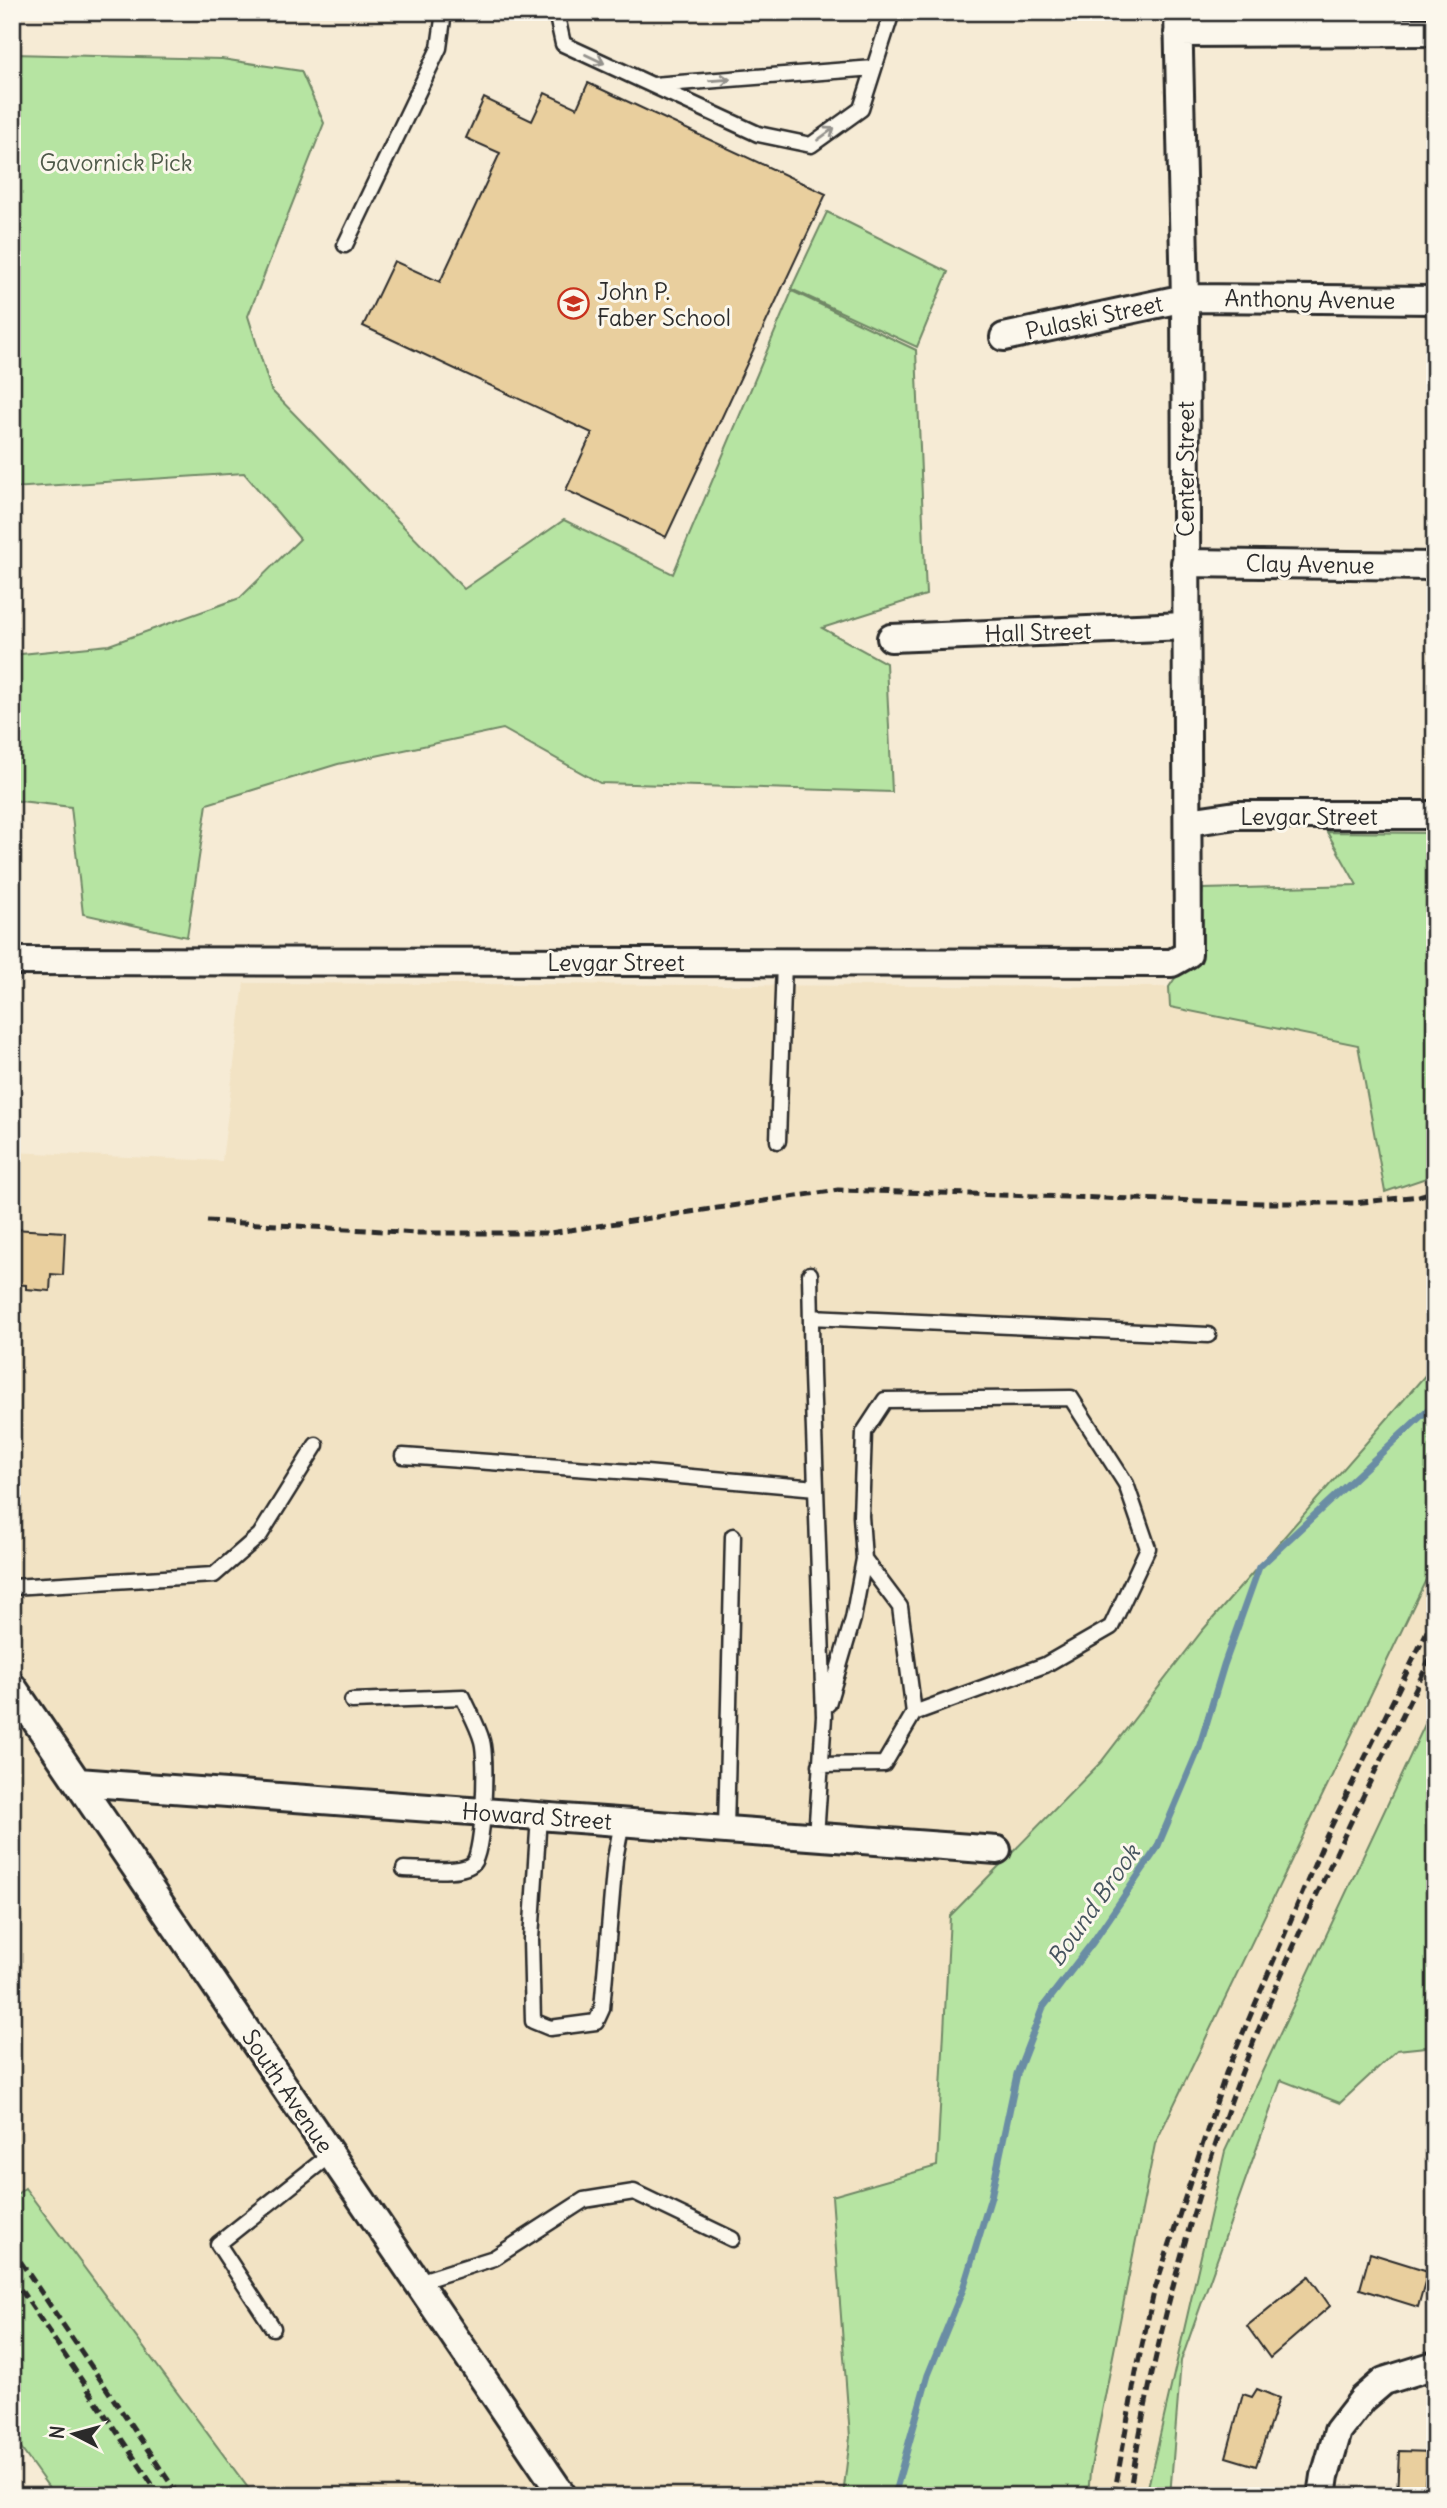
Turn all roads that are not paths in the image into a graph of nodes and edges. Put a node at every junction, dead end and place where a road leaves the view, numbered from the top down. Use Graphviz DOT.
graph roads {
  1 [pos="444,12"];
  2 [pos="556,12"];
  3 [pos="892,12"];
  4 [pos="1178,23"];
  5 [pos="1435,32"];
  6 [pos="874,68"];
  7 [pos="652,85"];
  8 [pos="345,245"];
  9 [pos="1185,298"];
  10 [pos="1435,300"];
  11 [pos="1004,337"];
  12 [pos="1185,563"];
  13 [pos="1435,566"];
  14 [pos="1185,626"];
  15 [pos="891,638"];
  16 [pos="1431,815"];
  17 [pos="1188,822"];
  18 [pos="1189,926"];
  19 [pos="12,961"];
  20 [pos="784,962"];
  21 [pos="778,1140"];
  22 [pos="810,1274"];
  23 [pos="811,1317"];
  24 [pos="1208,1335"];
  25 [pos="316,1445"];
  26 [pos="403,1456"];
  27 [pos="816,1488"];
  28 [pos="733,1536"];
  29 [pos="864,1559"];
  30 [pos="12,1587"];
  31 [pos="12,1686"];
  32 [pos="352,1701"];
  33 [pos="914,1713"];
  34 [pos="824,1716"];
  35 [pos="820,1765"];
  36 [pos="78,1782"];
  37 [pos="483,1812"];
  38 [pos="539,1816"];
  39 [pos="622,1822"];
  40 [pos="726,1830"];
  41 [pos="816,1837"];
  42 [pos="997,1850"];
  43 [pos="404,1869"];
  44 [pos="331,2154"];
  45 [pos="732,2239"];
  46 [pos="418,2282"];
  47 [pos="273,2328"];
  48 [pos="1435,2365"];
  49 [pos="564,2496"];
  50 [pos="1322,2496"];
  1 -- 8 [label="lane"];
  2 -- 7 [label="lane, one-way"];
  3 -- 6 [label="lane"];
  4 -- 5 [label="street"];
  4 -- 9 [label="street, Center Street"];
  7 -- 6 [label="lane, one-way"];
  7 -- 6 [label="lane, one-way"];
  9 -- 10 [label="street, Anthony Avenue"];
  9 -- 11 [label="street, Pulaski Street"];
  9 -- 12 [label="street, Center Street"];
  12 -- 13 [label="street, Clay Avenue"];
  12 -- 14 [label="street, Center Street"];
  14 -- 15 [label="street, Hall Street"];
  14 -- 17 [label="street, Center Street"];
  16 -- 17 [label="street, Levgar Street"];
  17 -- 18 [label="street, Center Street"];
  18 -- 20 [label="street, Levgar Street"];
  19 -- 20 [label="street, Levgar Street"];
  20 -- 21 [label="lane"];
  22 -- 23 [label="lane"];
  23 -- 24 [label="lane"];
  23 -- 27 [label="lane"];
  25 -- 30 [label="lane"];
  26 -- 27 [label="lane"];
  27 -- 34 [label="lane"];
  28 -- 40 [label="lane"];
  29 -- 33 [label="lane"];
  29 -- 33 [label="lane"];
  29 -- 34 [label="lane"];
  31 -- 36 [label="street, South Avenue"];
  32 -- 37 [label="lane"];
  33 -- 35 [label="lane"];
  34 -- 35 [label="lane"];
  35 -- 41 [label="lane"];
  36 -- 37 [label="street, Howard Street"];
  36 -- 44 [label="street, South Avenue"];
  37 -- 38 [label="street, Howard Street"];
  37 -- 43 [label="lane"];
  38 -- 39 [label="street, Howard Street"];
  38 -- 39 [label="lane"];
  39 -- 40 [label="street, Howard Street"];
  40 -- 41 [label="street, Howard Street"];
  41 -- 42 [label="street, Howard Street"];
  44 -- 46 [label="street, South Avenue"];
  44 -- 47 [label="lane"];
  45 -- 46 [label="lane"];
  46 -- 49 [label="street, South Avenue"];
  48 -- 50 [label="street"];
}
